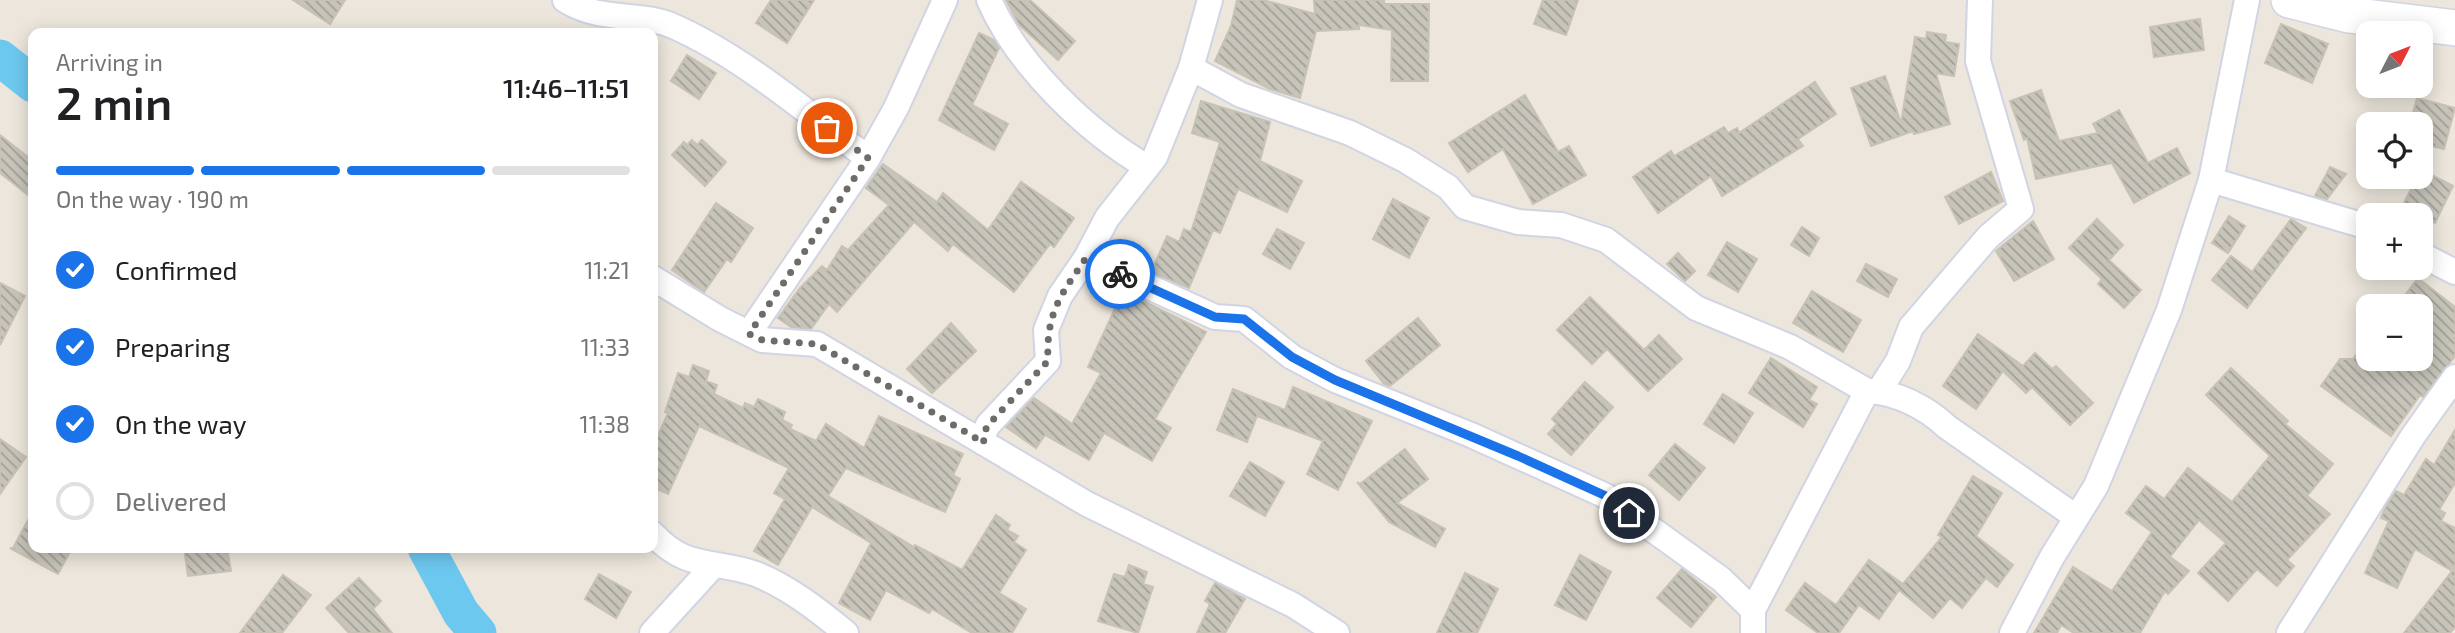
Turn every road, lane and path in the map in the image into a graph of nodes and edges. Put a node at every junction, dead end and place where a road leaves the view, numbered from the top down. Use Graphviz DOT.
graph roads {
  1 [pos="565,0"];
  2 [pos="944,0"];
  3 [pos="989,0"];
  4 [pos="1210,0"];
  5 [pos="1980,0"];
  6 [pos="2247,0"];
  7 [pos="2289,0"];
  8 [pos="2455,28"];
  9 [pos="1191,68"];
  10 [pos="868,158"];
  11 [pos="1147,167"];
  12 [pos="2211,180"];
  13 [pos="2356,223"];
  14 [pos="1086,258"];
  15 [pos="2433,261"];
  16 [pos="2455,272"];
  17 [pos="658,281"];
  18 [pos="749,334"];
  19 [pos="2455,377"];
  20 [pos="1873,391"];
  21 [pos="984,443"];
  22 [pos="2076,517"];
  23 [pos="658,539"];
  24 [pos="714,565"];
  25 [pos="1753,622"];
  26 [pos="652,633"];
  27 [pos="846,633"];
  28 [pos="1339,633"];
  29 [pos="2012,633"];
  30 [pos="2289,633"];
  1 -- 10 [label="street"];
  2 -- 10 [label="street"];
  3 -- 11 [label="street"];
  4 -- 9 [label="street"];
  5 -- 20 [label="street"];
  6 -- 12 [label="street"];
  7 -- 8 [label="street"];
  9 -- 11 [label="street"];
  9 -- 20 [label="street"];
  10 -- 18 [label="street"];
  11 -- 14 [label="street"];
  12 -- 13 [label="street"];
  12 -- 22 [label="street"];
  14 -- 21 [label="street"];
  14 -- 25 [label="street"];
  15 -- 16 [label="street"];
  17 -- 18 [label="street"];
  18 -- 21 [label="street"];
  19 -- 30 [label="street"];
  20 -- 22 [label="street"];
  20 -- 25 [label="street"];
  21 -- 28 [label="street"];
  22 -- 29 [label="street"];
  23 -- 24 [label="street"];
  24 -- 26 [label="street"];
  24 -- 27 [label="street"];
}
